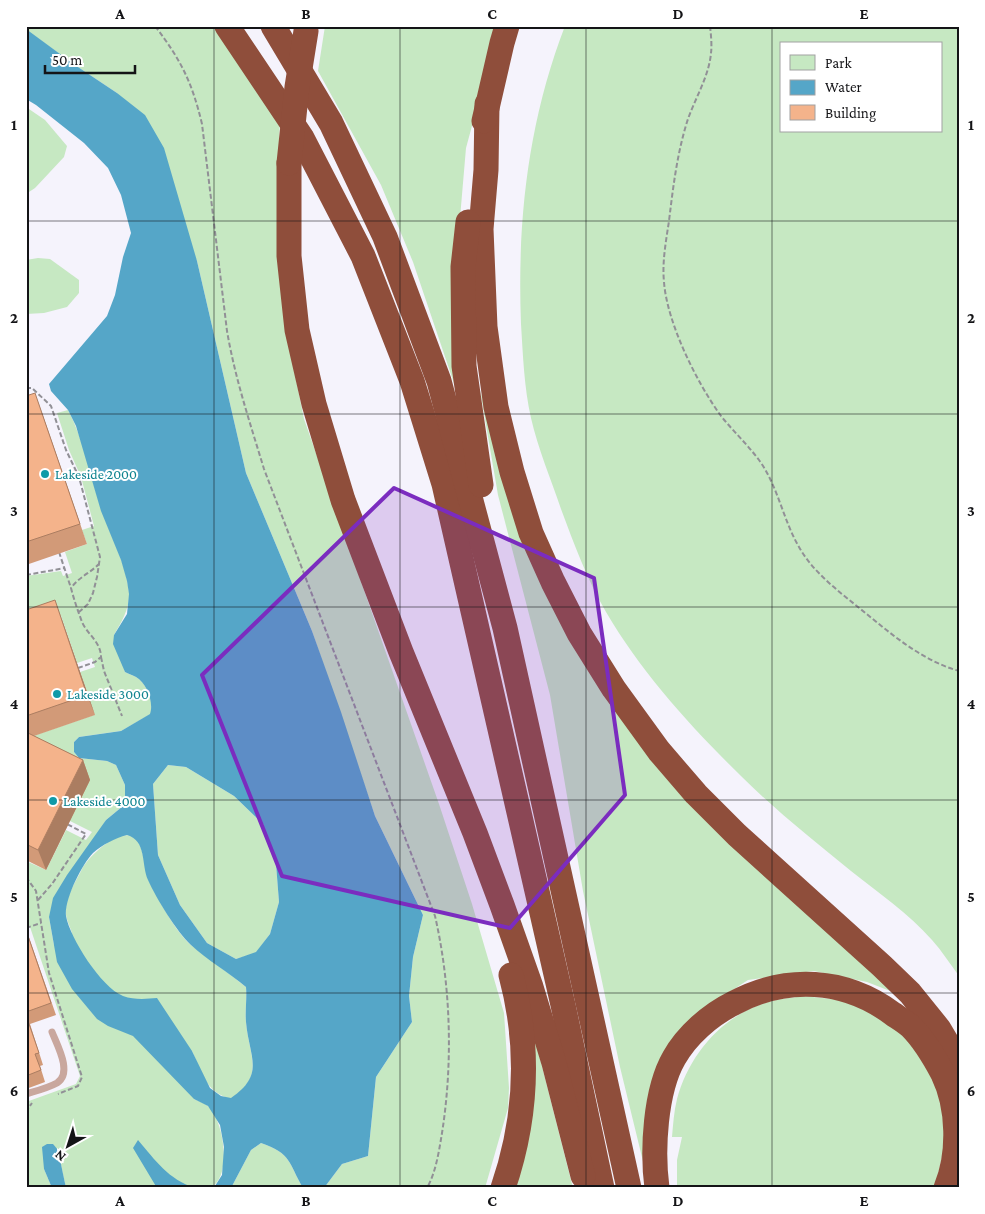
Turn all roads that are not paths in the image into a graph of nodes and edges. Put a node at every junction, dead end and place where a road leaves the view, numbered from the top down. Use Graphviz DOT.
graph roads {
  1 [pos="227,26"];
  2 [pos="273,26"];
  3 [pos="507,26"];
  4 [pos="307,28"];
  5 [pos="487,104"];
  6 [pos="505,628"];
  7 [pos="447,765"];
  8 [pos="52,1032"];
  9 [pos="959,1065"];
  10 [pos="26,1094"];
  11 [pos="503,1188"];
  12 [pos="586,1188"];
  13 [pos="602,1188"];
  14 [pos="629,1188"];
  15 [pos="657,1188"];
  16 [pos="946,1188"];
  1 -- 13 [label="highway"];
  2 -- 6 [label="highway"];
  3 -- 5 [label="highway"];
  4 -- 7 [label="highway, bridge"];
  5 -- 6 [label="highway"];
  5 -- 9 [label="highway"];
  6 -- 14 [label="highway"];
  7 -- 11 [label="highway"];
  7 -- 12 [label="highway"];
  8 -- 10 [label="lane"];
  15 -- 16 [label="highway"];
}
